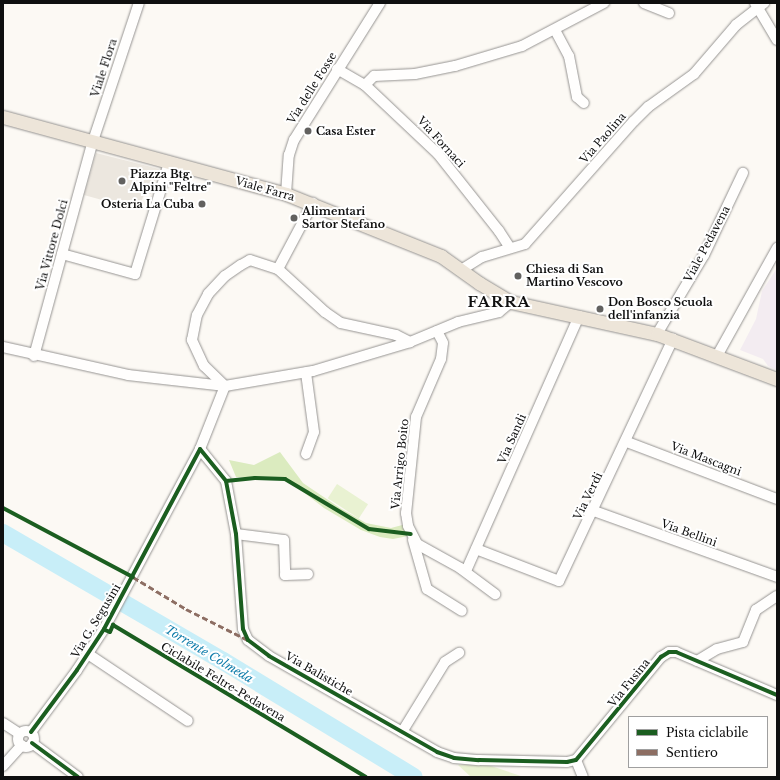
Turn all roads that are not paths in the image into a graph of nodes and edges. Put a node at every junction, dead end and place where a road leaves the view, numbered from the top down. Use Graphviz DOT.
graph roads {
  1 [pos="139,3"];
  2 [pos="380,3"];
  3 [pos="604,3"];
  4 [pos="644,3"];
  5 [pos="759,5"];
  6 [pos="669,13"];
  7 [pos="555,30"];
  8 [pos="777,40"];
  9 [pos="337,69"];
  10 [pos="365,85"];
  11 [pos="584,103"];
  12 [pos="3,117"];
  13 [pos="93,142"];
  14 [pos="169,163"];
  15 [pos="744,174"];
  16 [pos="286,194"];
  17 [pos="313,203"];
  18 [pos="510,248"];
  19 [pos="777,248"];
  20 [pos="62,254"];
  21 [pos="278,269"];
  22 [pos="461,270"];
  23 [pos="511,302"];
  24 [pos="579,316"];
  25 [pos="437,331"];
  26 [pos="657,334"];
  27 [pos="673,339"];
  28 [pos="410,342"];
  29 [pos="3,347"];
  30 [pos="34,356"];
  31 [pos="717,356"];
  32 [pos="306,373"];
  33 [pos="777,379"];
  34 [pos="225,386"];
  35 [pos="627,442"];
  36 [pos="200,449"];
  37 [pos="306,454"];
  38 [pos="777,499"];
  39 [pos="594,511"];
  40 [pos="236,534"];
  41 [pos="411,534"];
  42 [pos="476,549"];
  43 [pos="463,570"];
  44 [pos="308,574"];
  45 [pos="777,577"];
  46 [pos="495,594"];
  47 [pos="777,596"];
  48 [pos="462,611"];
  49 [pos="459,653"];
  50 [pos="88,654"];
  51 [pos="696,660"];
  52 [pos="776,697"];
  53 [pos="188,721"];
  54 [pos="3,723"];
  55 [pos="31,732"];
  56 [pos="402,732"];
  57 [pos="20,734"];
  58 [pos="32,743"];
  59 [pos="22,745"];
  60 [pos="576,760"];
  61 [pos="3,766"];
  62 [pos="78,777"];
  63 [pos="583,777"];
  1 -- 13 [label="street, Viale Flora"];
  2 -- 9 [label="street, Via delle Fosse"];
  3 -- 7 [label="street"];
  4 -- 6 [label="street"];
  5 -- 8 [label="street, Via Paolina"];
  5 -- 18 [label="street, Via Paolina"];
  7 -- 10 [label="street"];
  7 -- 11 [label="street"];
  9 -- 10 [label="street, Via Fornaci"];
  9 -- 16 [label="street, Via delle Fosse"];
  10 -- 18 [label="street, Via Fornaci"];
  12 -- 13 [label="main road, Viale Farra"];
  13 -- 14 [label="main road, Viale Farra"];
  13 -- 20 [label="street, Via Vittore Dolci"];
  14 -- 16 [label="main road, Viale Farra"];
  14 -- 20 [label="street"];
  15 -- 26 [label="street, Viale Pedavena"];
  16 -- 17 [label="main road, Viale Farra"];
  17 -- 21 [label="street"];
  17 -- 22 [label="main road, Viale Farra"];
  18 -- 22 [label="street, Via Paolina"];
  19 -- 31 [label="street"];
  20 -- 30 [label="street, Via Vittore Dolci"];
  21 -- 28 [label="street"];
  21 -- 34 [label="street"];
  22 -- 23 [label="main road, Viale Farra"];
  23 -- 24 [label="main road"];
  23 -- 25 [label="street"];
  24 -- 26 [label="main road"];
  24 -- 42 [label="street, Via Sandi"];
  25 -- 28 [label="street"];
  25 -- 41 [label="street, Via Arrigo Boito"];
  26 -- 27 [label="main road"];
  27 -- 31 [label="main road"];
  27 -- 35 [label="street, Via Verdi"];
  28 -- 32 [label="street"];
  29 -- 30 [label="street"];
  30 -- 34 [label="street"];
  31 -- 33 [label="main road"];
  32 -- 34 [label="street"];
  32 -- 37 [label="street"];
  34 -- 36 [label="street, Via G. Segusini"];
  35 -- 38 [label="street, Via Mascagni"];
  35 -- 39 [label="street, Via Verdi"];
  36 -- 40 [label="street, Via Balistiche"];
  36 -- 50 [label="street, Via G. Segusini"];
  39 -- 42 [label="street, Via Verdi"];
  39 -- 45 [label="street, Via Bellini"];
  40 -- 44 [label="street"];
  40 -- 56 [label="street, Via Balistiche"];
  41 -- 43 [label="street, Via Arrigo Boito"];
  41 -- 48 [label="street, Via Arrigo Boito"];
  42 -- 43 [label="street, Via Sandi"];
  43 -- 46 [label="street, Via Arrigo Boito"];
  47 -- 51 [label="street"];
  49 -- 56 [label="street"];
  50 -- 53 [label="street"];
  50 -- 55 [label="street, Via G. Segusini"];
  51 -- 52 [label="street, Via Fusina"];
  51 -- 60 [label="street, Via Fusina"];
  54 -- 57 [label="street"];
  55 -- 57 [label="street"];
  55 -- 58 [label="street"];
  56 -- 60 [label="street, Via Balistiche"];
  57 -- 59 [label="street"];
  58 -- 59 [label="street"];
  58 -- 62 [label="street"];
  59 -- 61 [label="street"];
  60 -- 63 [label="street"];
}
